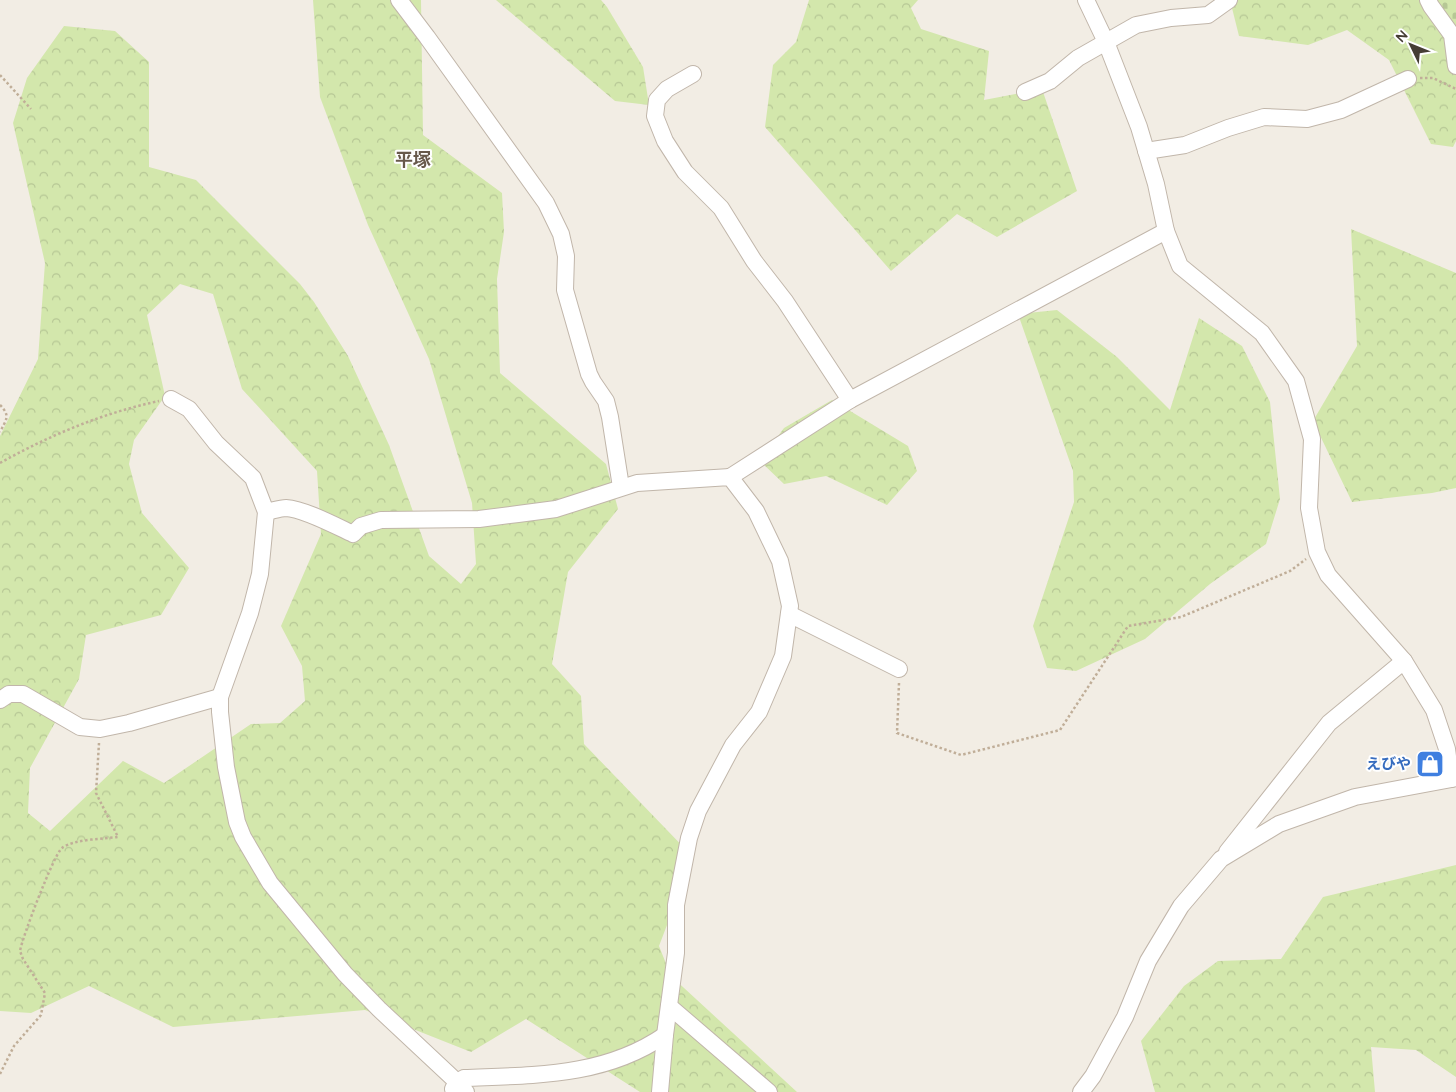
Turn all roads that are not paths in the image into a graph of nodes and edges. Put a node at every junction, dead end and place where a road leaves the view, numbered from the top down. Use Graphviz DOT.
graph roads {
  1 [pos="398,0"];
  2 [pos="1086,0"];
  3 [pos="1229,0"];
  4 [pos="1428,0"];
  5 [pos="1106,42"];
  6 [pos="1456,66"];
  7 [pos="693,74"];
  8 [pos="1408,79"];
  9 [pos="1025,92"];
  10 [pos="1146,151"];
  11 [pos="1166,231"];
  12 [pos="171,399"];
  13 [pos="850,400"];
  14 [pos="730,477"];
  15 [pos="620,487"];
  16 [pos="266,512"];
  17 [pos="789,614"];
  18 [pos="1404,662"];
  19 [pos="899,669"];
  20 [pos="220,696"];
  21 [pos="0,700"];
  22 [pos="1453,779"];
  23 [pos="1221,859"];
  24 [pos="669,1006"];
  25 [pos="665,1035"];
  26 [pos="458,1089"];
  27 [pos="660,1092"];
  28 [pos="769,1092"];
  29 [pos="1081,1092"];
  1 -- 15 [label="street"];
  2 -- 5 [label="street"];
  3 -- 5 [label="street"];
  4 -- 6 [label="street"];
  5 -- 9 [label="street"];
  5 -- 10 [label="street"];
  7 -- 13 [label="street"];
  8 -- 10 [label="street"];
  10 -- 11 [label="street"];
  11 -- 13 [label="street"];
  11 -- 18 [label="street"];
  12 -- 16 [label="street"];
  13 -- 14 [label="street"];
  14 -- 15 [label="street"];
  14 -- 17 [label="street"];
  15 -- 16 [label="street"];
  16 -- 20 [label="street"];
  17 -- 19 [label="street"];
  17 -- 24 [label="street"];
  18 -- 22 [label="street"];
  18 -- 23 [label="street"];
  20 -- 21 [label="street"];
  20 -- 26 [label="street"];
  22 -- 23 [label="street"];
  23 -- 29 [label="street"];
  24 -- 25 [label="street"];
  24 -- 28 [label="street"];
  25 -- 26 [label="street"];
  25 -- 27 [label="street"];
}
